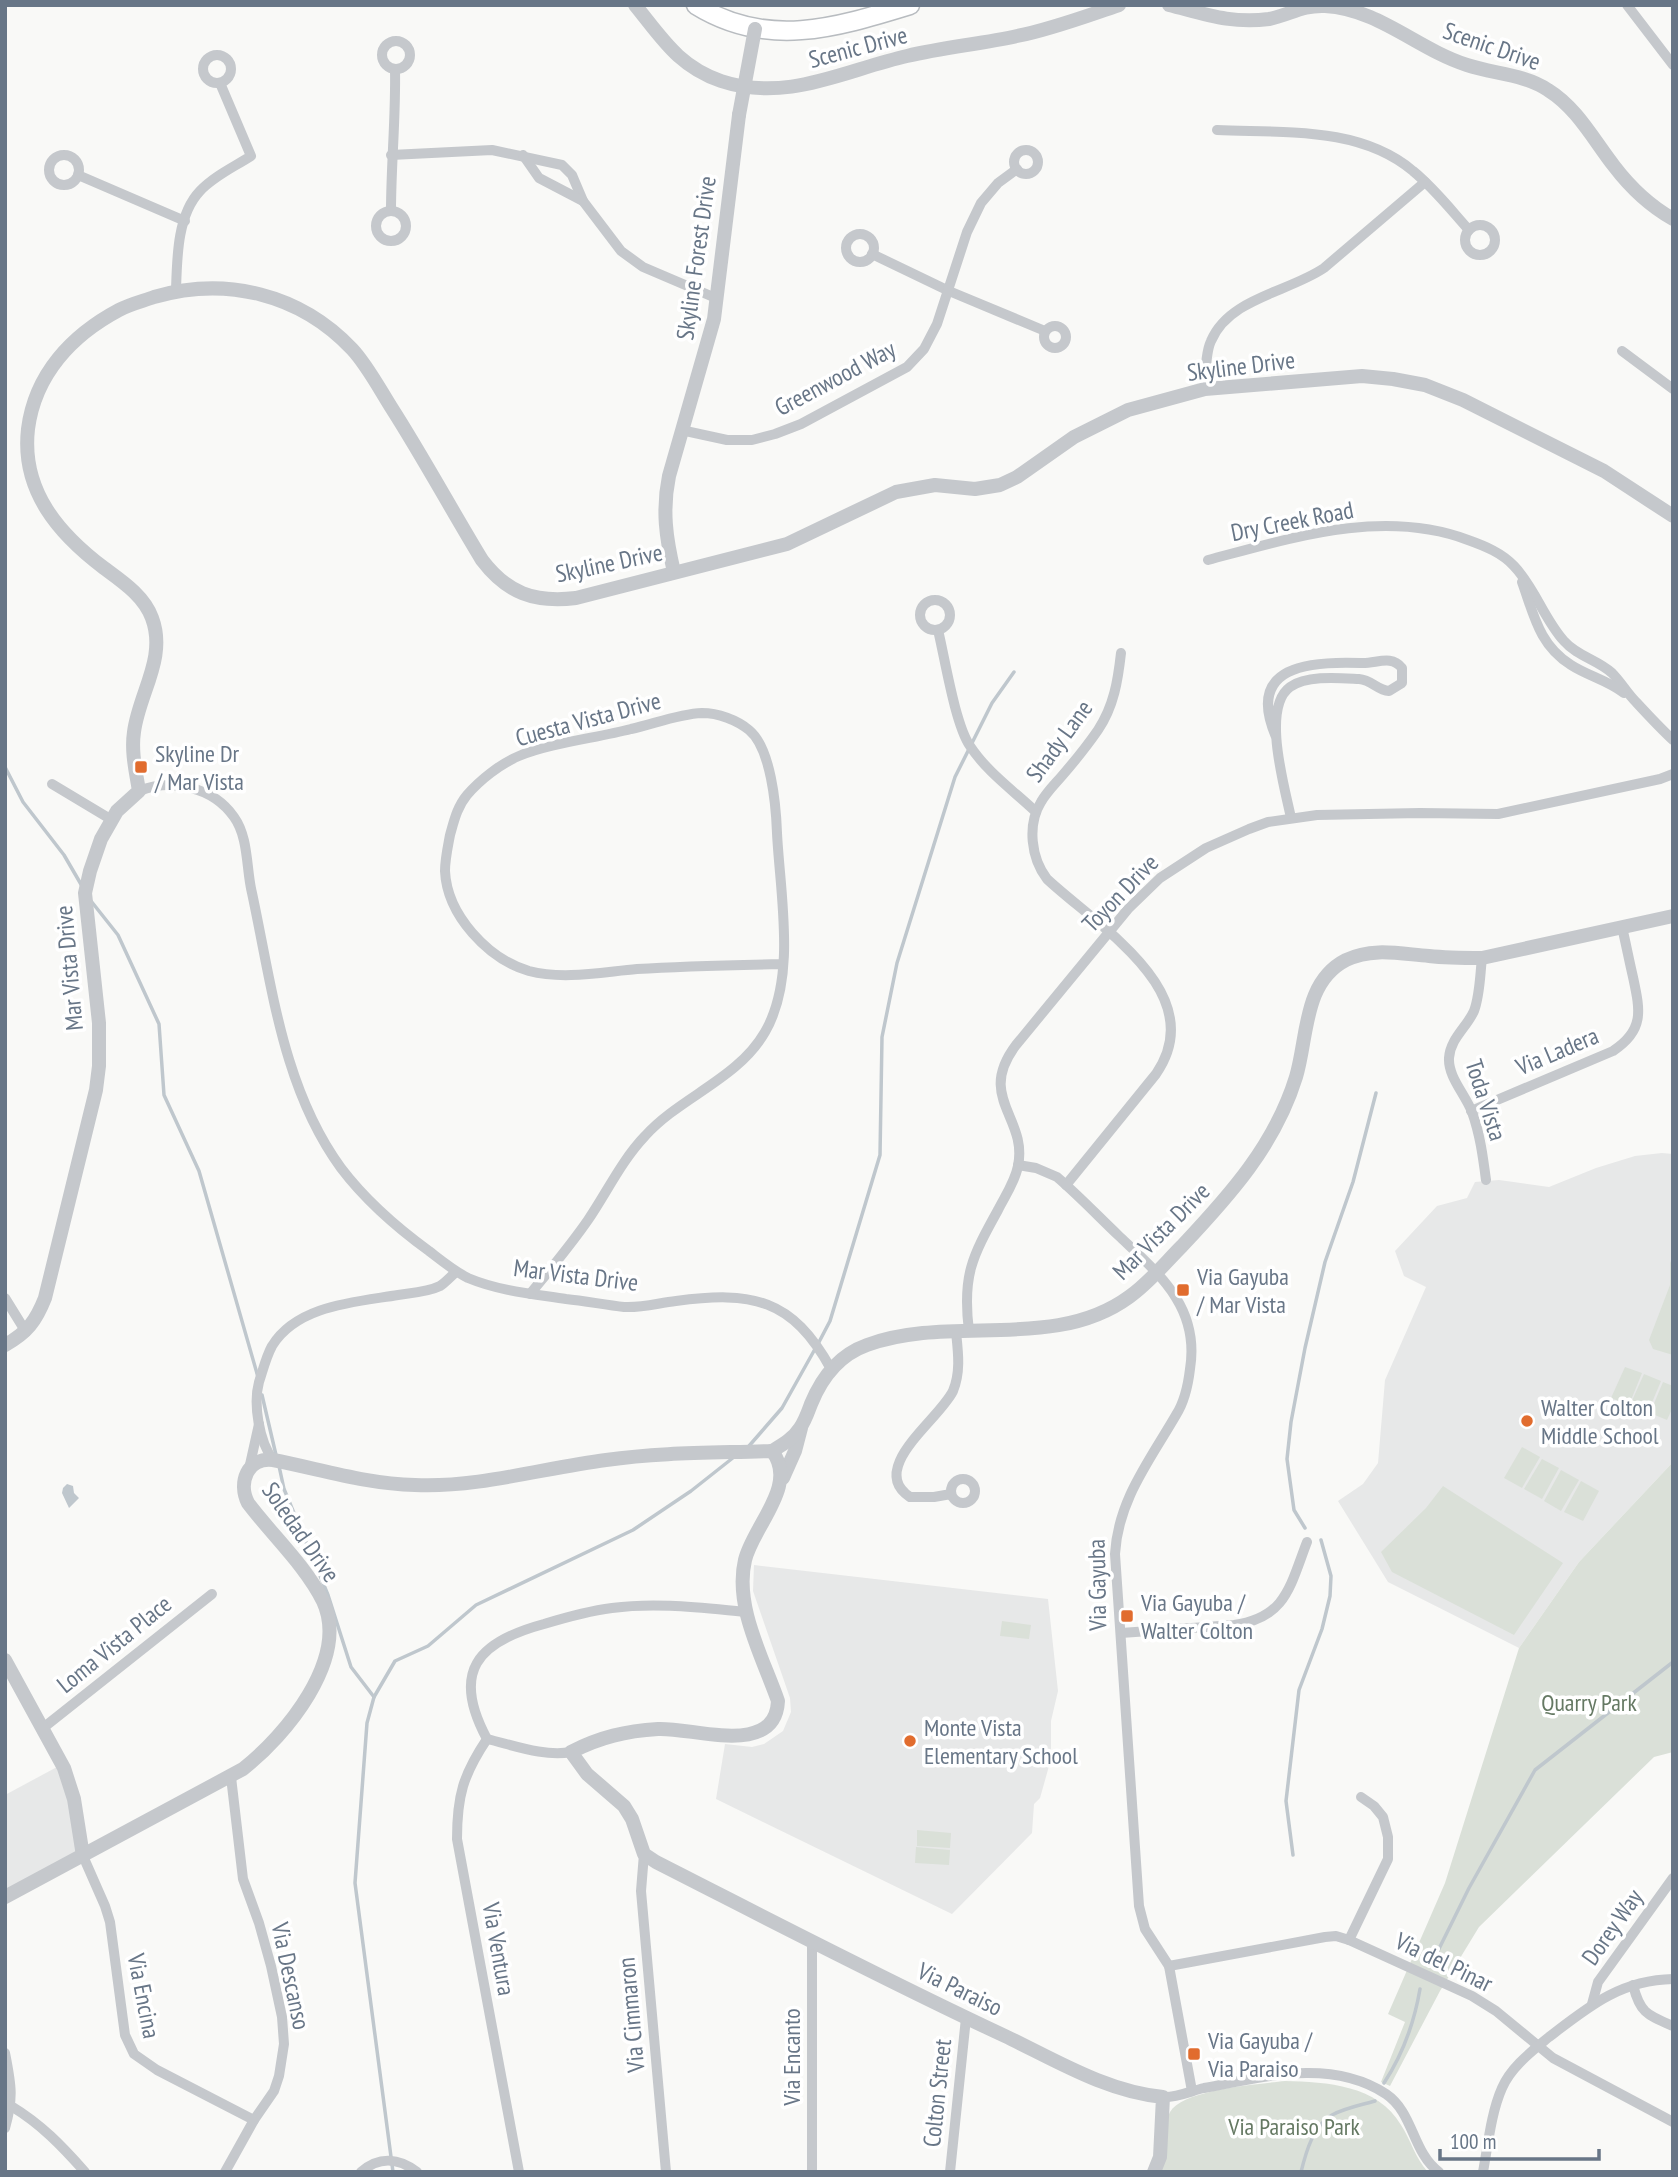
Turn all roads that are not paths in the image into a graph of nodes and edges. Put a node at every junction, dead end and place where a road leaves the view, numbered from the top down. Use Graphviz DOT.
graph roads {
  1 [pos="635,5"];
  2 [pos="696,5"];
  3 [pos="910,5"];
  4 [pos="1119,5"];
  5 [pos="1169,5"];
  6 [pos="1627,5"];
  7 [pos="755,29"];
  8 [pos="1673,65"];
  9 [pos="395,69"];
  10 [pos="220,83"];
  11 [pos="1217,130"];
  12 [pos="391,155"];
  13 [pos="523,155"];
  14 [pos="1017,169"];
  15 [pos="78,175"];
  16 [pos="1425,182"];
  17 [pos="583,201"];
  18 [pos="391,211"];
  19 [pos="1673,219"];
  20 [pos="185,221"];
  21 [pos="1469,230"];
  22 [pos="872,254"];
  23 [pos="176,291"];
  24 [pos="949,291"];
  25 [pos="718,299"];
  26 [pos="1045,331"];
  27 [pos="1622,351"];
  28 [pos="1205,389"];
  29 [pos="1673,389"];
  30 [pos="681,430"];
  31 [pos="1673,516"];
  32 [pos="1208,560"];
  33 [pos="674,572"];
  34 [pos="938,630"];
  35 [pos="1121,653"];
  36 [pos="1276,737"];
  37 [pos="1673,740"];
  38 [pos="1673,774"];
  39 [pos="52,784"];
  40 [pos="139,791"];
  41 [pos="1037,812"];
  42 [pos="1291,818"];
  43 [pos="111,820"];
  44 [pos="1673,916"];
  45 [pos="1622,927"];
  46 [pos="1109,933"];
  47 [pos="1482,957"];
  48 [pos="782,964"];
  49 [pos="1471,1111"];
  50 [pos="1018,1165"];
  51 [pos="1486,1180"];
  52 [pos="1066,1185"];
  53 [pos="456,1272"];
  54 [pos="1157,1272"];
  55 [pos="530,1294"];
  56 [pos="5,1298"];
  57 [pos="962,1331"];
  58 [pos="26,1332"];
  59 [pos="5,1345"];
  60 [pos="831,1369"];
  61 [pos="260,1421"];
  62 [pos="802,1426"];
  63 [pos="772,1451"];
  64 [pos="273,1460"];
  65 [pos="249,1469"];
  66 [pos="781,1482"];
  67 [pos="951,1494"];
  68 [pos="1307,1542"];
  69 [pos="212,1594"];
  70 [pos="746,1612"];
  71 [pos="1121,1633"];
  72 [pos="5,1660"];
  73 [pos="43,1728"];
  74 [pos="487,1739"];
  75 [pos="571,1752"];
  76 [pos="231,1777"];
  77 [pos="1361,1797"];
  78 [pos="644,1854"];
  79 [pos="83,1856"];
  80 [pos="1673,1878"];
  81 [pos="5,1897"];
  82 [pos="1349,1940"];
  83 [pos="812,1942"];
  84 [pos="1169,1966"];
  85 [pos="1673,1979"];
  86 [pos="1633,1985"];
  87 [pos="1592,2004"];
  88 [pos="966,2018"];
  89 [pos="1673,2026"];
  90 [pos="1539,2046"];
  91 [pos="5,2053"];
  92 [pos="1192,2091"];
  93 [pos="1163,2097"];
  94 [pos="11,2106"];
  95 [pos="254,2120"];
  96 [pos="1673,2122"];
  97 [pos="5,2128"];
  98 [pos="85,2172"];
  99 [pos="225,2172"];
  100 [pos="361,2172"];
  101 [pos="417,2172"];
  102 [pos="519,2172"];
  103 [pos="666,2172"];
  104 [pos="812,2172"];
  105 [pos="950,2172"];
  106 [pos="1154,2172"];
  107 [pos="1439,2172"];
  108 [pos="1483,2172"];
  1 -- 4 [label="street, Scenic Drive"];
  2 -- 7 [label="main road"];
  3 -- 7 [label="main road"];
  5 -- 19 [label="street, Scenic Drive"];
  6 -- 8 [label="street"];
  7 -- 25 [label="street, Skyline Forest Drive, bridge"];
  9 -- 12 [label="street"];
  10 -- 20 [label="street"];
  11 -- 16 [label="street"];
  12 -- 13 [label="street"];
  12 -- 18 [label="street"];
  13 -- 17 [label="street"];
  13 -- 17 [label="street"];
  14 -- 24 [label="street, Greenwood Way"];
  15 -- 20 [label="street"];
  16 -- 21 [label="street"];
  16 -- 28 [label="street"];
  17 -- 25 [label="street"];
  20 -- 23 [label="street"];
  22 -- 24 [label="street"];
  23 -- 33 [label="street, Skyline Drive"];
  23 -- 40 [label="street, Skyline Drive"];
  24 -- 26 [label="street"];
  24 -- 30 [label="street, Greenwood Way"];
  25 -- 30 [label="street, Skyline Forest Drive"];
  27 -- 29 [label="street"];
  28 -- 31 [label="street, Skyline Drive"];
  28 -- 33 [label="street, Skyline Drive"];
  30 -- 33 [label="street, Skyline Forest Drive"];
  32 -- 37 [label="street, Dry Creek Road"];
  34 -- 41 [label="street"];
  35 -- 41 [label="street, Shady Lane"];
  36 -- 36 [label="street"];
  36 -- 42 [label="street"];
  38 -- 42 [label="street, Toyon Drive"];
  39 -- 43 [label="street"];
  40 -- 43 [label="street, Mar Vista Drive"];
  40 -- 53 [label="street, Mar Vista Drive"];
  41 -- 46 [label="street, Shady Lane"];
  42 -- 46 [label="street, Toyon Drive"];
  43 -- 58 [label="street, Mar Vista Drive"];
  44 -- 45 [label="street, Mar Vista Drive"];
  45 -- 47 [label="street, Mar Vista Drive"];
  45 -- 49 [label="street, Via Ladera"];
  46 -- 50 [label="street, Toyon Drive"];
  46 -- 52 [label="street, Shady Lane"];
  47 -- 49 [label="street, Toda Vista"];
  47 -- 54 [label="street, Mar Vista Drive"];
  48 -- 48 [label="street, Cuesta Vista Drive"];
  48 -- 55 [label="street, Cuesta Vista Drive"];
  49 -- 51 [label="street, Toda Vista"];
  50 -- 52 [label="street, Via Gayuba"];
  50 -- 57 [label="street, Toyon Drive"];
  52 -- 54 [label="street, Via Gayuba"];
  53 -- 55 [label="street, Mar Vista Drive"];
  53 -- 61 [label="street"];
  54 -- 57 [label="street, Mar Vista Drive"];
  54 -- 71 [label="street, Via Gayuba"];
  55 -- 60 [label="street, Mar Vista Drive"];
  56 -- 58 [label="street"];
  57 -- 60 [label="street, Mar Vista Drive"];
  57 -- 67 [label="street, Toyon Drive"];
  58 -- 59 [label="street, Mar Vista Drive"];
  60 -- 62 [label="street"];
  61 -- 64 [label="street"];
  61 -- 65 [label="street"];
  62 -- 63 [label="street"];
  62 -- 66 [label="street"];
  63 -- 64 [label="street, Soledad Drive"];
  63 -- 66 [label="street"];
  64 -- 65 [label="street, Soledad Drive"];
  65 -- 76 [label="street, Soledad Drive"];
  66 -- 70 [label="street"];
  68 -- 71 [label="street"];
  69 -- 73 [label="street, Loma Vista Place"];
  70 -- 74 [label="street"];
  70 -- 75 [label="street"];
  71 -- 84 [label="street, Via Gayuba"];
  72 -- 73 [label="street"];
  73 -- 79 [label="street"];
  74 -- 75 [label="street"];
  74 -- 102 [label="street, Via Ventura"];
  75 -- 78 [label="street"];
  76 -- 79 [label="street, Soledad Drive"];
  76 -- 95 [label="street, Via Descanso"];
  77 -- 82 [label="street"];
  78 -- 83 [label="street, Via Paraiso"];
  78 -- 103 [label="street, Via Cimmaron"];
  79 -- 81 [label="street, Soledad Drive"];
  79 -- 95 [label="street, Via Encina"];
  80 -- 87 [label="street, Dorey Way"];
  82 -- 84 [label="street, Via del Pinar"];
  82 -- 90 [label="street, Via del Pinar"];
  83 -- 88 [label="street, Via Paraiso"];
  83 -- 104 [label="street, Via Encanto"];
  84 -- 92 [label="street, Via Gayuba"];
  85 -- 86 [label="street"];
  86 -- 87 [label="street"];
  86 -- 89 [label="street"];
  87 -- 90 [label="street"];
  88 -- 93 [label="street, Via Paraiso"];
  88 -- 105 [label="street, Colton Street"];
  90 -- 96 [label="street, Via del Pinar"];
  90 -- 108 [label="street"];
  91 -- 94 [label="street"];
  92 -- 93 [label="street, Via Paraiso"];
  92 -- 107 [label="street, Via Paraiso"];
  93 -- 106 [label="street"];
  94 -- 97 [label="street"];
  94 -- 98 [label="street"];
  95 -- 99 [label="street, Via Descanso"];
  100 -- 101 [label="street"];
}
